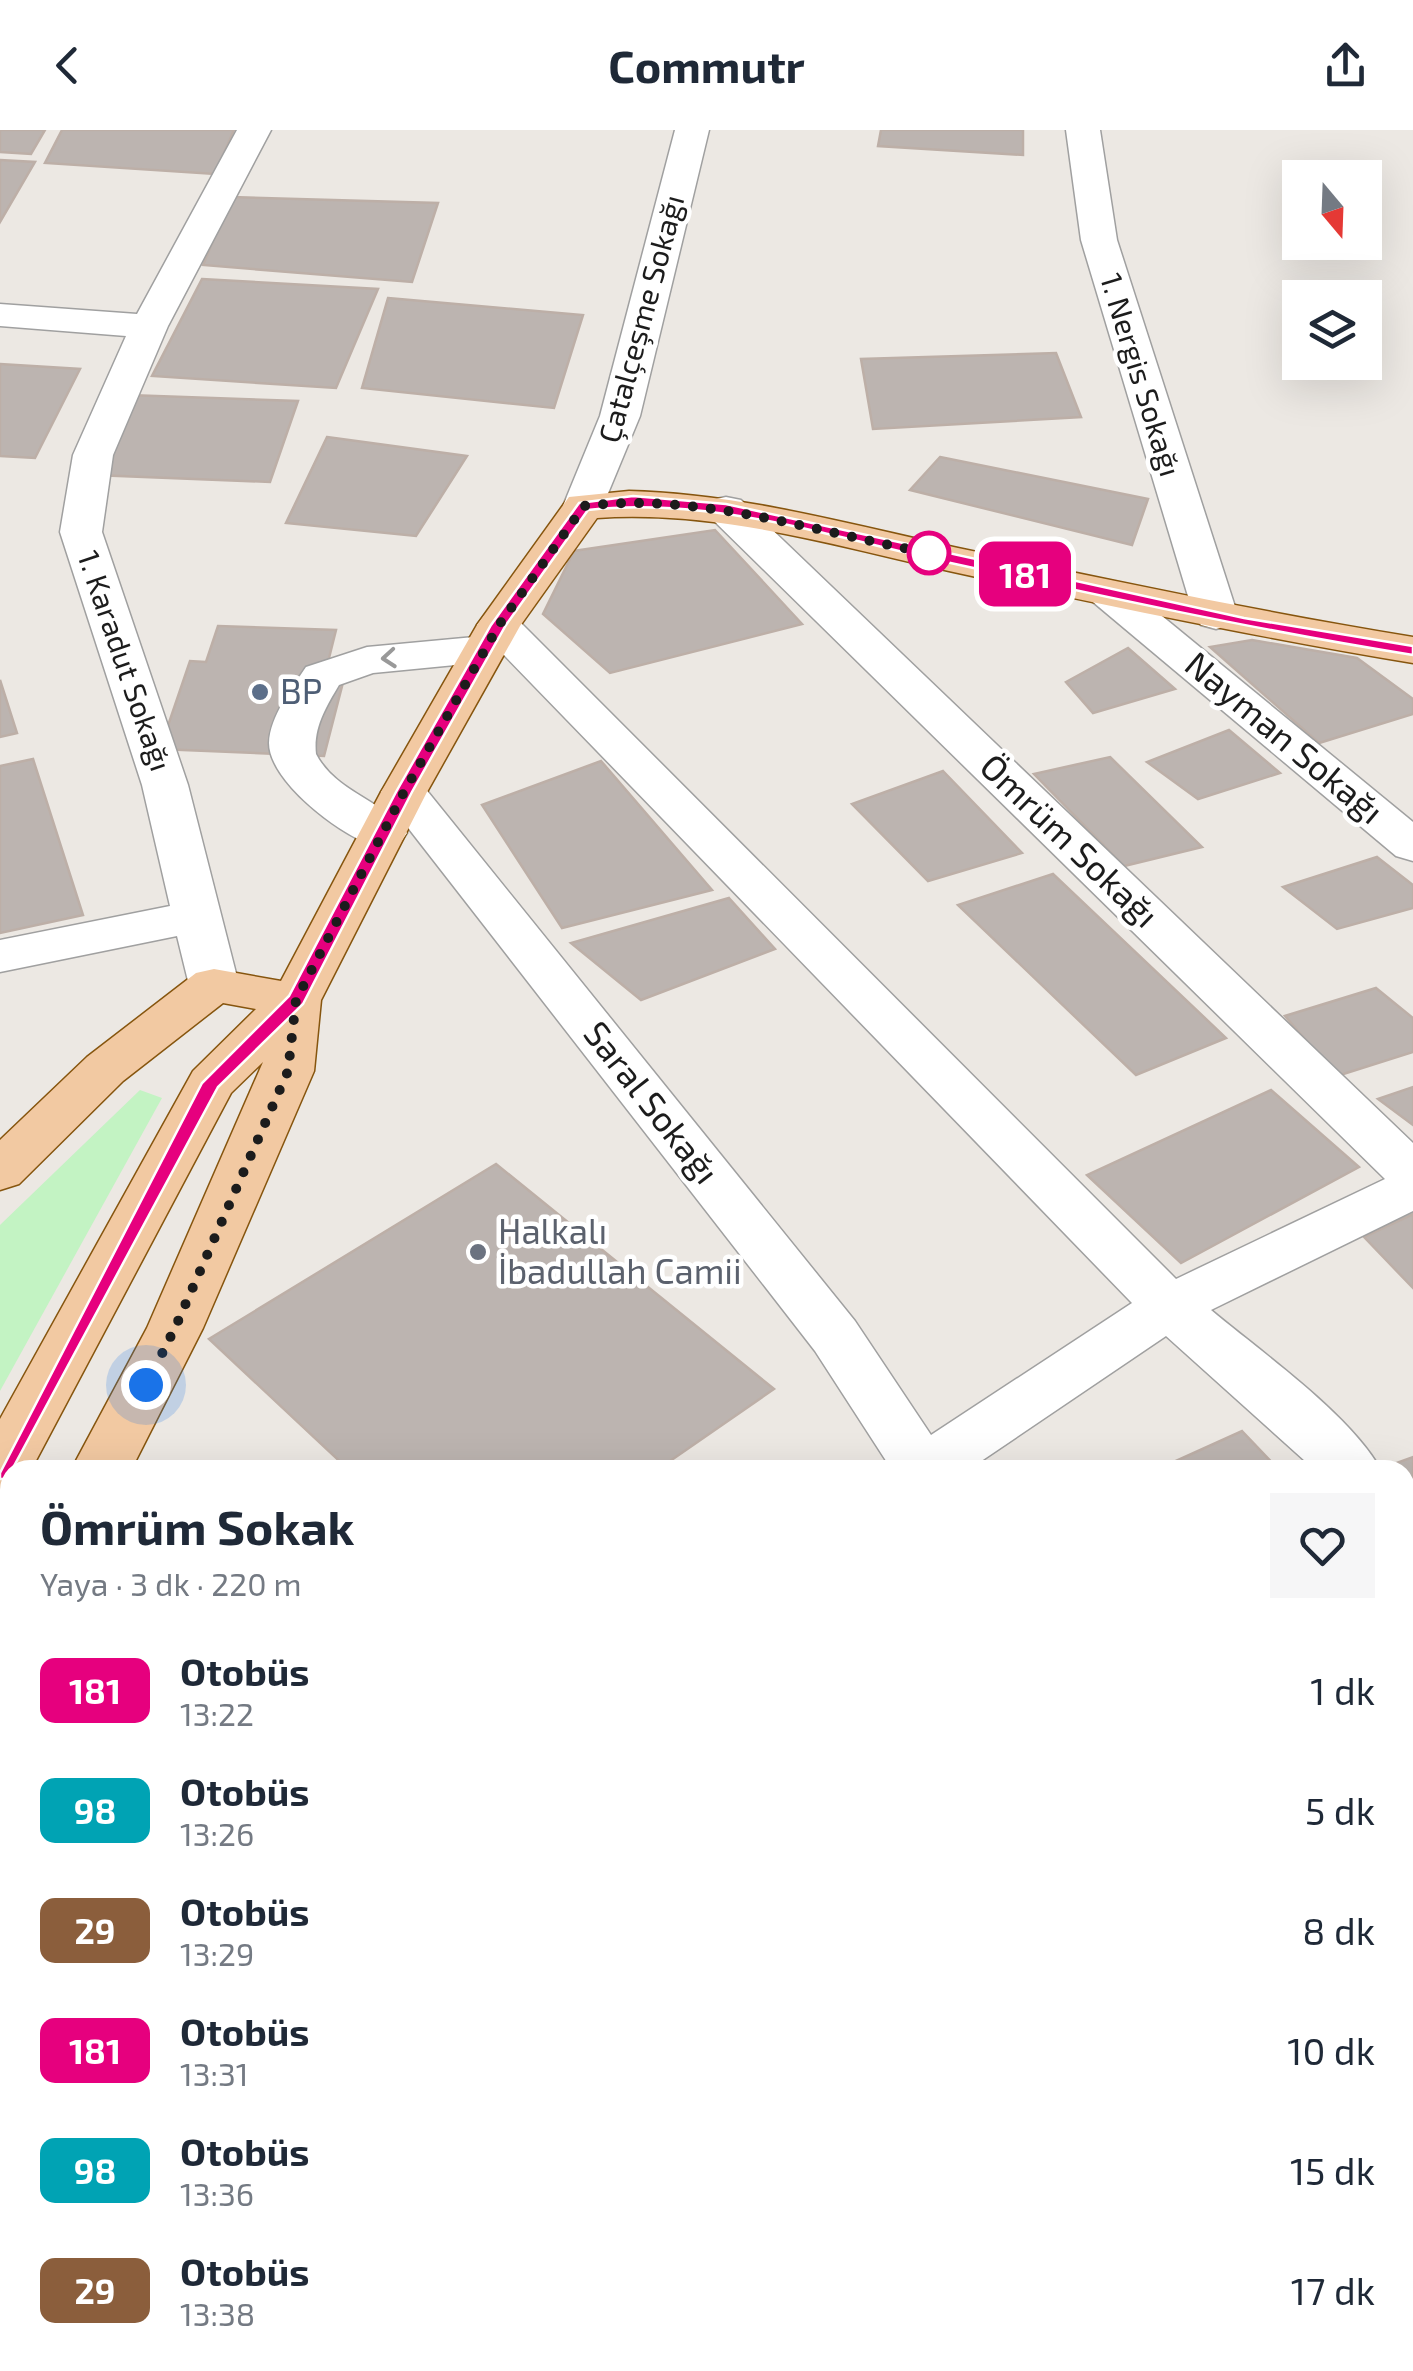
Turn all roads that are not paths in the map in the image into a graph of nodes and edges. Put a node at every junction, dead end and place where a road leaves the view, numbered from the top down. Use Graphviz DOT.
graph roads {
  1 [pos="254,130"];
  2 [pos="692,130"];
  3 [pos="1083,130"];
  4 [pos="0,315"];
  5 [pos="149,326"];
  6 [pos="584,506"];
  7 [pos="726,508"];
  8 [pos="1108,593"];
  9 [pos="1216,616"];
  10 [pos="492,637"];
  11 [pos="1413,650"];
  12 [pos="393,812"];
  13 [pos="1413,846"];
  14 [pos="195,917"];
  15 [pos="0,956"];
  16 [pos="214,985"];
  17 [pos="296,1000"];
  18 [pos="0,1170"];
  19 [pos="1413,1174"];
  20 [pos="1413,1188"];
  21 [pos="1168,1306"];
  22 [pos="7,1460"];
  23 [pos="106,1460"];
  24 [pos="916,1460"];
  25 [pos="938,1460"];
  26 [pos="1342,1460"];
  1 -- 5 [label="street, 1. Karadut Sokağı"];
  2 -- 6 [label="street, Çatalçeşme Sokağı"];
  3 -- 9 [label="street, 1. Nergis Sokağı"];
  4 -- 5 [label="street"];
  5 -- 14 [label="street, 1. Karadut Sokağı"];
  6 -- 7 [label="main road"];
  6 -- 10 [label="main road"];
  7 -- 8 [label="main road"];
  7 -- 19 [label="street, Ömrüm Sokağı"];
  8 -- 9 [label="main road"];
  8 -- 13 [label="street, Nayman Sokağı"];
  9 -- 11 [label="main road"];
  10 -- 12 [label="main road"];
  10 -- 12 [label="street, Saral Sokağı, one-way"];
  10 -- 21 [label="street"];
  12 -- 17 [label="main road"];
  12 -- 24 [label="street, Saral Sokağı"];
  14 -- 15 [label="street"];
  14 -- 16 [label="street, 1. Karadut Sokağı"];
  16 -- 17 [label="main road"];
  16 -- 18 [label="main road"];
  17 -- 22 [label="main road"];
  17 -- 23 [label="main road"];
  20 -- 21 [label="street"];
  21 -- 25 [label="street"];
  21 -- 26 [label="street"];
}
